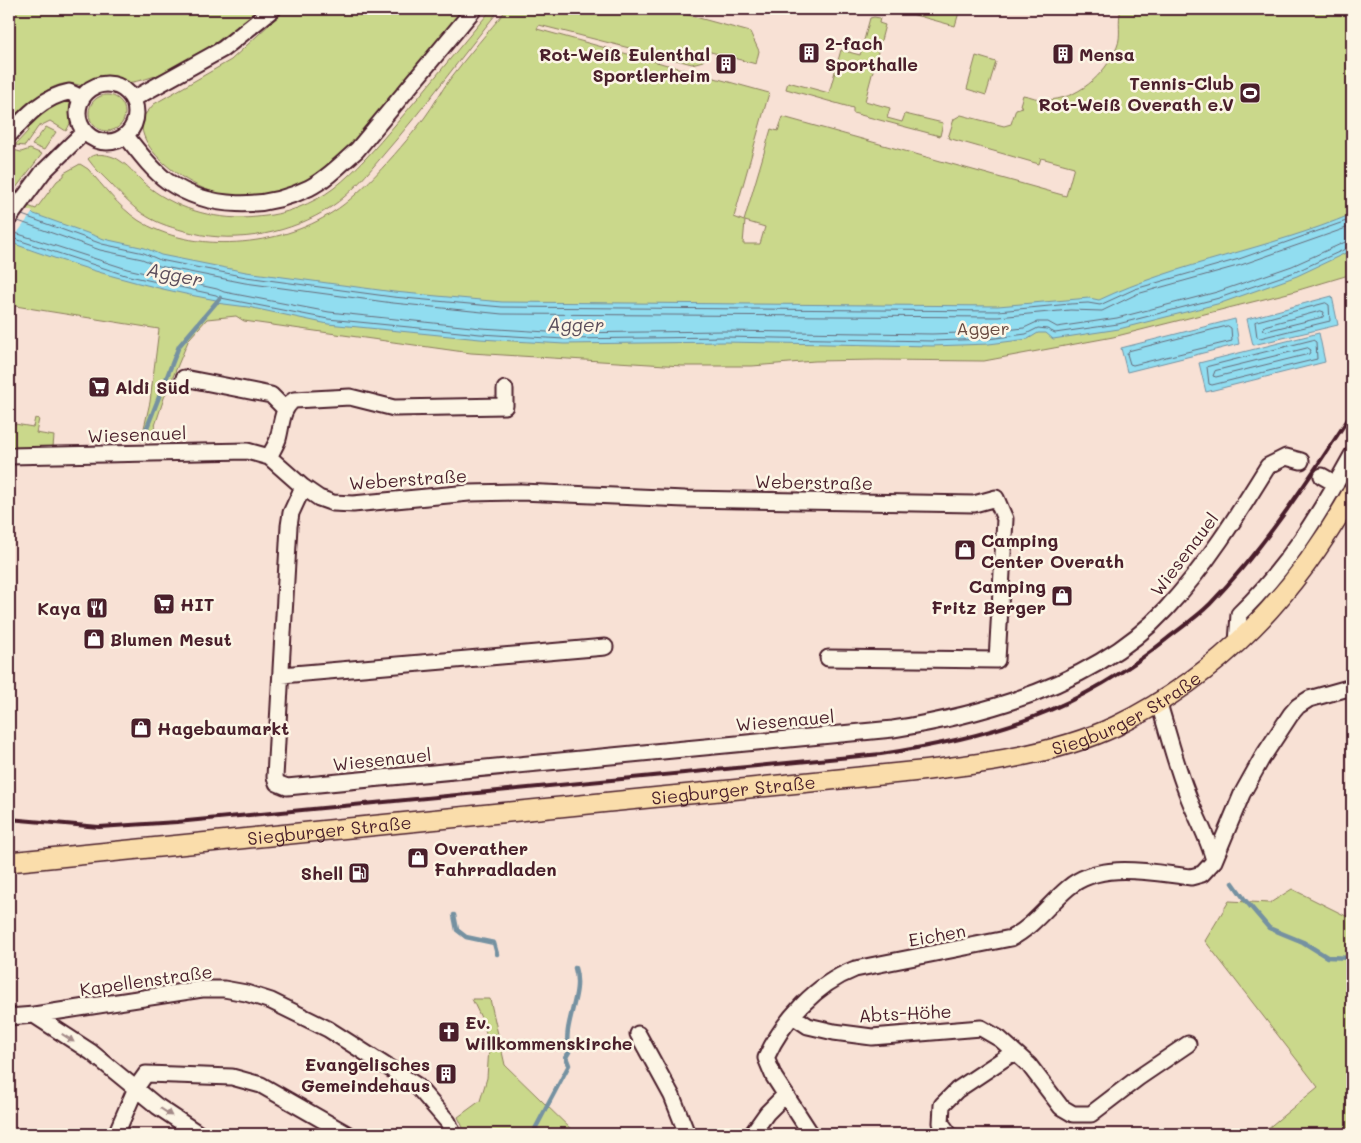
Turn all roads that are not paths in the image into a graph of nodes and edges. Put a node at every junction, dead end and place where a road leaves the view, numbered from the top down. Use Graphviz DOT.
graph roads {
  1 [pos="273,9"];
  2 [pos="474,9"];
  3 [pos="82,98"];
  4 [pos="133,100"];
  5 [pos="84,132"];
  6 [pos="9,136"];
  7 [pos="126,136"];
  8 [pos="9,218"];
  9 [pos="184,378"];
  10 [pos="505,389"];
  11 [pos="285,409"];
  12 [pos="1352,455"];
  13 [pos="9,456"];
  14 [pos="269,457"];
  15 [pos="1301,462"];
  16 [pos="1322,476"];
  17 [pos="303,487"];
  18 [pos="1344,488"];
  19 [pos="605,647"];
  20 [pos="828,658"];
  21 [pos="282,675"];
  22 [pos="1352,687"];
  23 [pos="1158,701"];
  24 [pos="1214,861"];
  25 [pos="9,862"];
  26 [pos="34,1015"];
  27 [pos="793,1016"];
  28 [pos="9,1017"];
  29 [pos="638,1034"];
  30 [pos="1188,1044"];
  31 [pos="1014,1052"];
  32 [pos="136,1088"];
  33 [pos="784,1095"];
  34 [pos="116,1134"];
  35 [pos="199,1134"];
  36 [pos="346,1134"];
  37 [pos="452,1134"];
  38 [pos="686,1134"];
  39 [pos="752,1134"];
  40 [pos="811,1134"];
  41 [pos="949,1134"];
  1 -- 4 [label="street"];
  2 -- 7 [label="street"];
  3 -- 4 [label="street"];
  3 -- 5 [label="street"];
  3 -- 6 [label="street"];
  4 -- 7 [label="street"];
  5 -- 7 [label="street"];
  5 -- 8 [label="street"];
  9 -- 11 [label="street"];
  10 -- 11 [label="street"];
  11 -- 14 [label="street"];
  12 -- 18 [label="street"];
  13 -- 14 [label="street, Wiesenauel"];
  14 -- 17 [label="street, Wiesenauel"];
  15 -- 21 [label="street, Wiesenauel"];
  16 -- 18 [label="street"];
  17 -- 20 [label="street, Weberstraße"];
  17 -- 21 [label="street, Wiesenauel"];
  18 -- 23 [label="main road, Siegburger Straße"];
  19 -- 21 [label="street"];
  22 -- 24 [label="street, Eichen"];
  23 -- 24 [label="street"];
  23 -- 25 [label="main road, Siegburger Straße"];
  24 -- 27 [label="street, Eichen"];
  26 -- 28 [label="street, Kapellenstraße"];
  26 -- 32 [label="street, one-way"];
  26 -- 37 [label="street, Kapellenstraße"];
  27 -- 31 [label="street, Abts-Höhe"];
  27 -- 33 [label="street, Eichen"];
  29 -- 38 [label="street"];
  30 -- 31 [label="street, Abts-Höhe"];
  31 -- 41 [label="street"];
  32 -- 34 [label="street"];
  32 -- 35 [label="street, one-way"];
  32 -- 36 [label="street"];
  33 -- 39 [label="street"];
  33 -- 40 [label="street, Eichen"];
}
